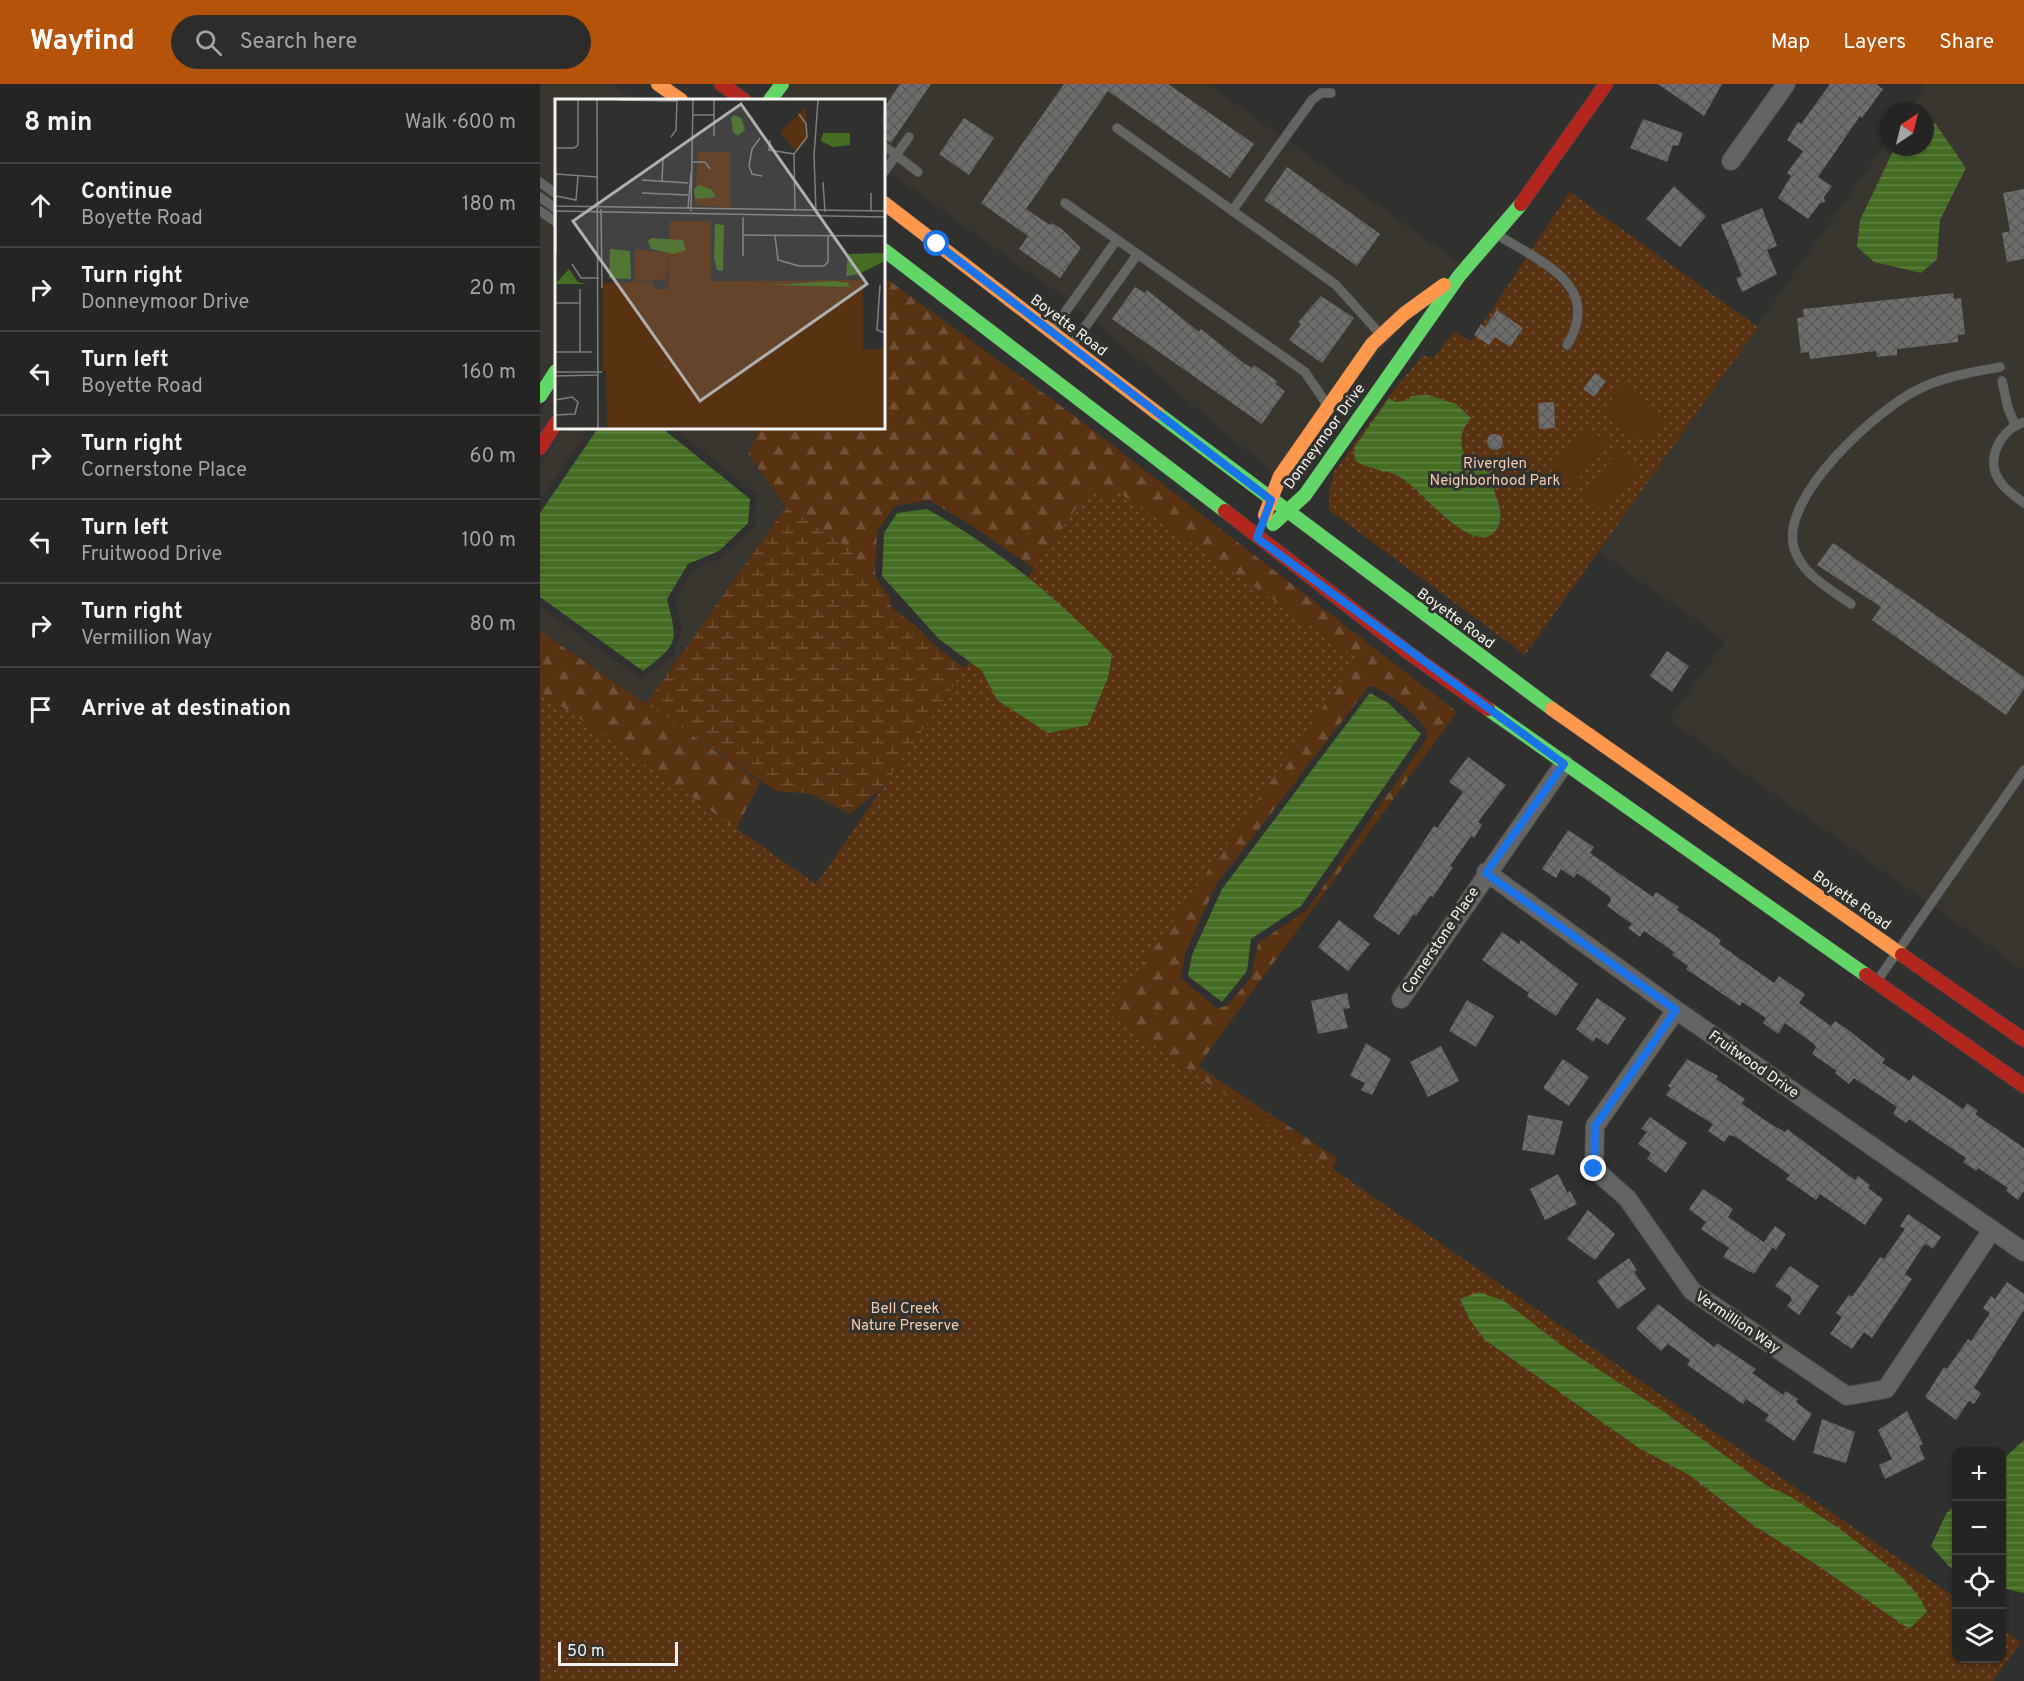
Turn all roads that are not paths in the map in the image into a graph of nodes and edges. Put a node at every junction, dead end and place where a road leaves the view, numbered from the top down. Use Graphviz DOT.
graph roads {
  1 [pos="658,84"];
  2 [pos="721,84"];
  3 [pos="754,84"];
  4 [pos="782,84"];
  5 [pos="1606,84"];
  6 [pos="1786,84"];
  7 [pos="1331,93"];
  8 [pos="680,99"];
  9 [pos="742,99"];
  10 [pos="744,99"];
  11 [pos="771,99"];
  12 [pos="1117,128"];
  13 [pos="909,137"];
  14 [pos="885,147"];
  15 [pos="896,155"];
  16 [pos="1731,161"];
  17 [pos="885,171"];
  18 [pos="918,172"];
  19 [pos="540,182"];
  20 [pos="555,193"];
  21 [pos="540,197"];
  22 [pos="1065,203"];
  23 [pos="885,205"];
  24 [pos="555,208"];
  25 [pos="540,210"];
  26 [pos="1232,211"];
  27 [pos="555,221"];
  28 [pos="1498,235"];
  29 [pos="1116,241"];
  30 [pos="885,251"];
  31 [pos="1137,255"];
  32 [pos="1458,276"];
  33 [pos="1052,332"];
  34 [pos="1381,335"];
  35 [pos="1567,345"];
  36 [pos="1071,346"];
  37 [pos="2000,367"];
  38 [pos="555,373"];
  39 [pos="2002,381"];
  40 [pos="540,396"];
  41 [pos="1328,406"];
  42 [pos="2020,424"];
  43 [pos="555,425"];
  44 [pos="540,448"];
  45 [pos="1271,500"];
  46 [pos="2024,503"];
  47 [pos="1286,512"];
  48 [pos="1257,538"];
  49 [pos="1851,604"];
  50 [pos="1564,764"];
  51 [pos="2024,770"];
  52 [pos="1486,873"];
  53 [pos="1898,952"];
  54 [pos="1876,983"];
  55 [pos="1401,999"];
  56 [pos="1676,1010"];
  57 [pos="2023,1038"];
  58 [pos="2024,1086"];
  59 [pos="1992,1230"];
  60 [pos="2024,1252"];
  1 -- 8 [label="main road"];
  2 -- 9 [label="main road"];
  3 -- 10 [label="main road"];
  4 -- 11 [label="main road"];
  5 -- 28 [label="main road, Donneymoor Drive"];
  6 -- 16 [label="street"];
  7 -- 26 [label="lane"];
  12 -- 26 [label="lane"];
  13 -- 15 [label="lane"];
  14 -- 15 [label="lane"];
  15 -- 17 [label="lane"];
  15 -- 18 [label="lane"];
  19 -- 20 [label="lane"];
  21 -- 24 [label="lane"];
  22 -- 29 [label="lane"];
  23 -- 33 [label="main road, Boyette Road"];
  25 -- 27 [label="lane"];
  26 -- 34 [label="lane"];
  28 -- 32 [label="main road, Donneymoor Drive"];
  28 -- 35 [label="lane"];
  29 -- 31 [label="lane"];
  29 -- 33 [label="lane"];
  30 -- 48 [label="main road"];
  31 -- 36 [label="lane"];
  31 -- 41 [label="lane"];
  32 -- 34 [label="main road, Donneymoor Drive"];
  32 -- 47 [label="main road, Donneymoor Drive"];
  33 -- 36 [label="main road, Boyette Road"];
  34 -- 41 [label="main road, Donneymoor Drive"];
  36 -- 45 [label="main road, Boyette Road"];
  37 -- 49 [label="lane"];
  38 -- 40 [label="main road"];
  39 -- 42 [label="lane"];
  41 -- 45 [label="main road, Donneymoor Drive"];
  42 -- 46 [label="lane"];
  43 -- 44 [label="main road"];
  45 -- 47 [label="main road, Boyette Road"];
  45 -- 48 [label="main road, Donneymoor Drive"];
  47 -- 48 [label="main road, Donneymoor Drive"];
  47 -- 53 [label="main road, Boyette Road"];
  48 -- 50 [label="main road"];
  50 -- 52 [label="street, Cornerstone Place"];
  50 -- 54 [label="main road"];
  51 -- 53 [label="lane"];
  52 -- 55 [label="street, Cornerstone Place"];
  52 -- 56 [label="street, Fruitwood Drive"];
  53 -- 54 [label="lane"];
  53 -- 57 [label="main road, Boyette Road"];
  54 -- 58 [label="main road"];
  56 -- 59 [label="street, Fruitwood Drive"];
  56 -- 59 [label="street, Vermillion Way"];
  59 -- 60 [label="street, Fruitwood Drive"];
}
